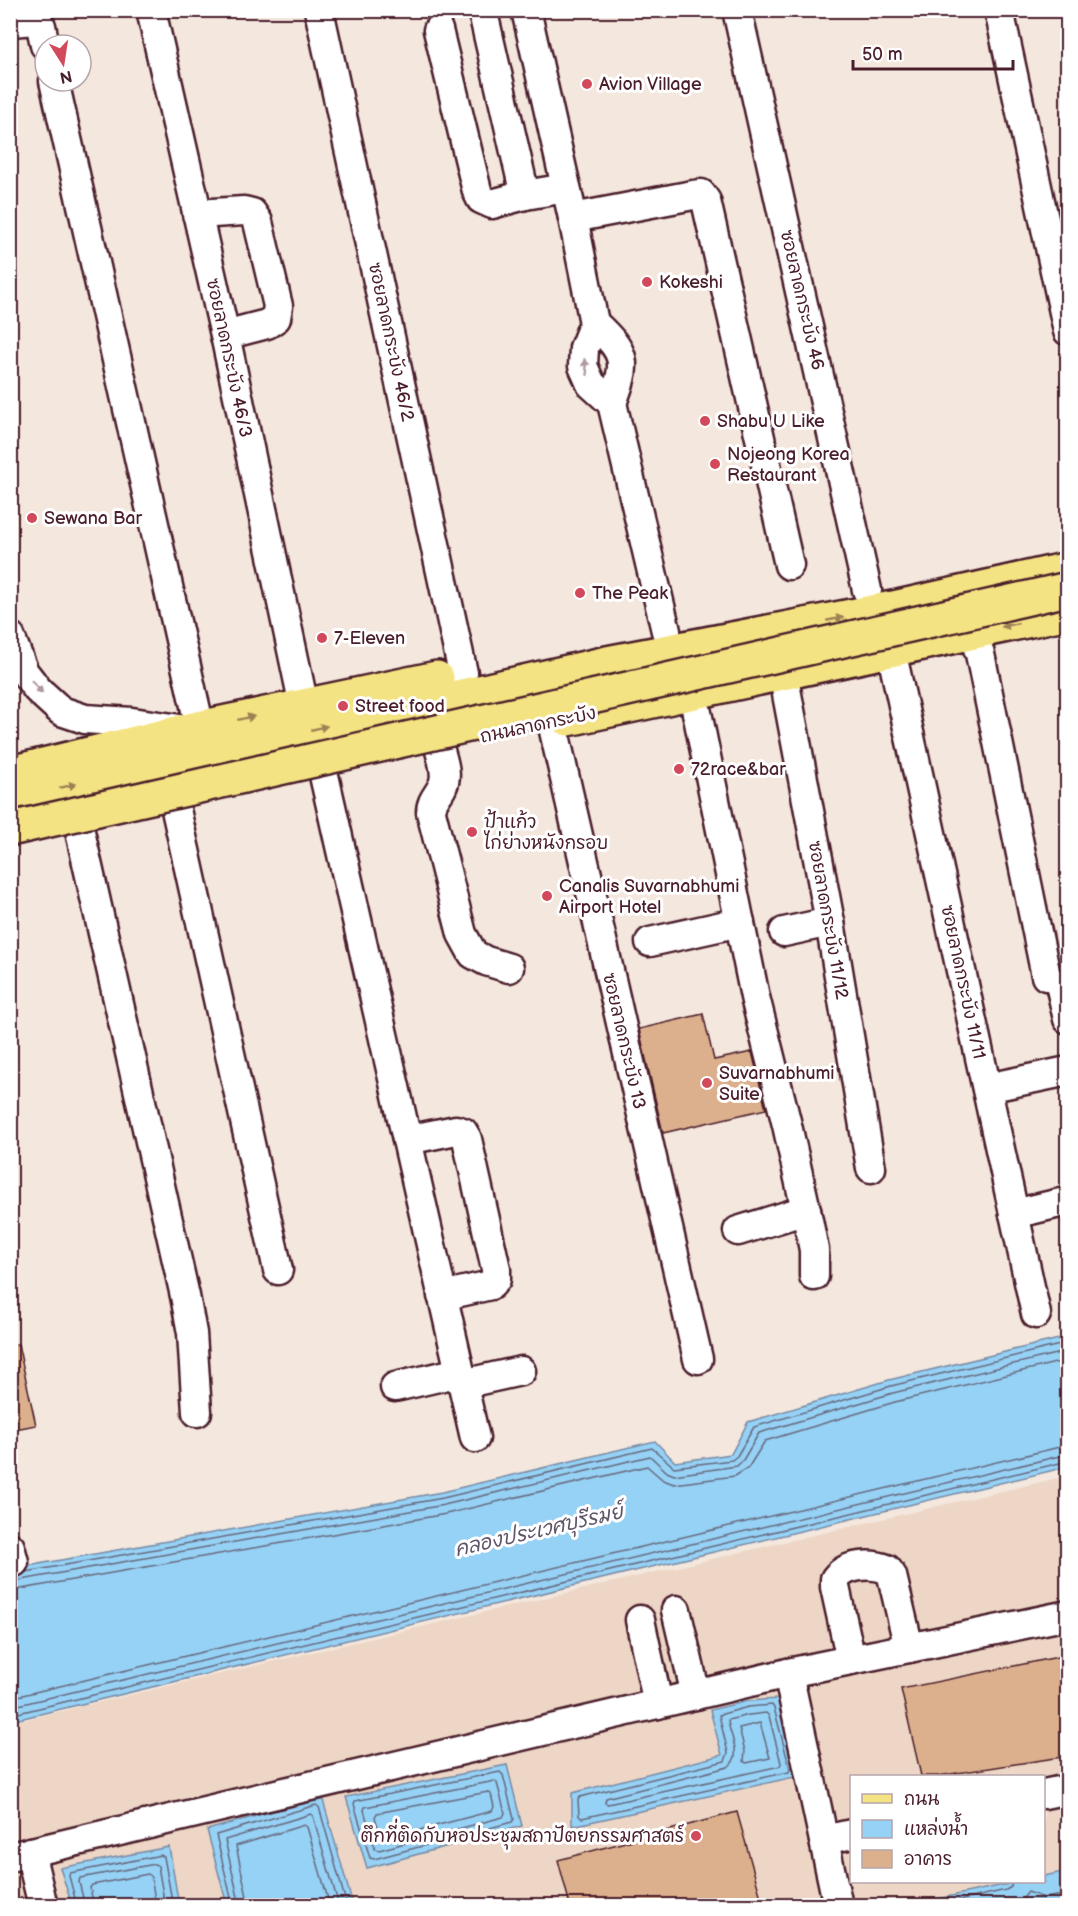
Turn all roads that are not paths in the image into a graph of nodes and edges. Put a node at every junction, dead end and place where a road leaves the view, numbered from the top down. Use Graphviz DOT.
graph roads {
  1 [pos="151,10"];
  2 [pos="319,10"];
  3 [pos="526,10"];
  4 [pos="736,10"];
  5 [pos="999,10"];
  6 [pos="484,17"];
  7 [pos="10,22"];
  8 [pos="438,30"];
  9 [pos="42,33"];
  10 [pos="57,93"];
  11 [pos="566,188"];
  12 [pos="525,195"];
  13 [pos="197,214"];
  14 [pos="573,218"];
  15 [pos="594,323"];
  16 [pos="1068,331"];
  17 [pos="225,336"];
  18 [pos="612,403"];
  19 [pos="1068,547"];
  20 [pos="789,565"];
  21 [pos="1068,569"];
  22 [pos="1068,589"];
  23 [pos="867,590"];
  24 [pos="1068,612"];
  25 [pos="666,631"];
  26 [pos="973,633"];
  27 [pos="10,636"];
  28 [pos="891,650"];
  29 [pos="463,673"];
  30 [pos="783,673"];
  31 [pos="692,692"];
  32 [pos="304,706"];
  33 [pos="552,722"];
  34 [pos="194,729"];
  35 [pos="439,747"];
  36 [pos="323,771"];
  37 [pos="10,773"];
  38 [pos="10,799"];
  39 [pos="175,805"];
  40 [pos="10,811"];
  41 [pos="10,829"];
  42 [pos="66,830"];
  43 [pos="10,844"];
  44 [pos="741,922"];
  45 [pos="830,922"];
  46 [pos="784,932"];
  47 [pos="650,942"];
  48 [pos="509,968"];
  49 [pos="1068,1019"];
  50 [pos="1068,1071"];
  51 [pos="987,1088"];
  52 [pos="407,1140"];
  53 [pos="871,1168"];
  54 [pos="1060,1203"];
  55 [pos="806,1210"];
  56 [pos="1014,1214"];
  57 [pos="738,1231"];
  58 [pos="278,1270"];
  59 [pos="814,1276"];
  60 [pos="442,1296"];
  61 [pos="1036,1314"];
  62 [pos="698,1359"];
  63 [pos="521,1371"];
  64 [pos="461,1378"];
  65 [pos="395,1387"];
  66 [pos="197,1412"];
  67 [pos="475,1438"];
  68 [pos="676,1610"];
  69 [pos="1068,1615"];
  70 [pos="640,1620"];
  71 [pos="909,1648"];
  72 [pos="851,1660"];
  73 [pos="788,1673"];
  74 [pos="696,1695"];
  75 [pos="658,1704"];
  76 [pos="1068,1789"];
  77 [pos="1045,1794"];
  78 [pos="850,1834"];
  79 [pos="824,1840"];
  80 [pos="20,1855"];
  81 [pos="43,1905"];
  82 [pos="838,1905"];
  1 -- 13 [label="street, ซอยลาดกระบัง 46/3"];
  2 -- 29 [label="street, ซอยลาดกระบัง 46/2"];
  3 -- 11 [label="street"];
  4 -- 23 [label="street, ซอยลาดกระบัง 46"];
  5 -- 16 [label="street"];
  6 -- 12 [label="street"];
  7 -- 9 [label="street"];
  8 -- 12 [label="street"];
  10 -- 34 [label="street"];
  11 -- 12 [label="street"];
  11 -- 14 [label="street"];
  13 -- 17 [label="street, ซอยลาดกระบัง 46/3"];
  13 -- 17 [label="street"];
  14 -- 15 [label="street"];
  14 -- 20 [label="street"];
  18 -- 15 [label="street, one-way"];
  15 -- 18 [label="street"];
  17 -- 32 [label="street, ซอยลาดกระบัง 46/3"];
  18 -- 25 [label="street"];
  19 -- 23 [label="main road"];
  38 -- 21 [label="main road, one-way"];
  22 -- 41 [label="main road, bridge"];
  23 -- 25 [label="main road"];
  24 -- 26 [label="main road, ถนนลาดกระบัง, one-way"];
  25 -- 29 [label="main road"];
  26 -- 28 [label="main road, ถนนลาดกระบัง"];
  26 -- 49 [label="street"];
  27 -- 34 [label="street, one-way"];
  28 -- 30 [label="main road, ถนนลาดกระบัง"];
  28 -- 51 [label="street, ซอยลาดกระบัง 11/11"];
  29 -- 32 [label="main road"];
  30 -- 31 [label="main road, ถนนลาดกระบัง"];
  30 -- 45 [label="street, ซอยลาดกระบัง 11/12"];
  31 -- 33 [label="main road, ถนนลาดกระบัง"];
  31 -- 44 [label="street"];
  34 -- 32 [label="main road, one-way"];
  33 -- 35 [label="main road, ถนนลาดกระบัง"];
  33 -- 62 [label="street, ซอยลาดกระบัง 13"];
  34 -- 37 [label="main road"];
  35 -- 36 [label="main road, ถนนลาดกระบัง"];
  35 -- 48 [label="street"];
  36 -- 39 [label="main road, ถนนลาดกระบัง"];
  36 -- 52 [label="street"];
  39 -- 42 [label="main road, ถนนลาดกระบัง"];
  39 -- 58 [label="street"];
  40 -- 42 [label="street"];
  42 -- 43 [label="main road, ถนนลาดกระบัง"];
  42 -- 66 [label="street"];
  44 -- 47 [label="street"];
  44 -- 55 [label="street"];
  45 -- 46 [label="street"];
  45 -- 53 [label="street, ซอยลาดกระบัง 11/12"];
  50 -- 51 [label="street"];
  51 -- 56 [label="street, ซอยลาดกระบัง 11/11"];
  52 -- 60 [label="street"];
  52 -- 60 [label="street"];
  54 -- 56 [label="street"];
  55 -- 57 [label="street"];
  55 -- 59 [label="street"];
  56 -- 61 [label="street, ซอยลาดกระบัง 11/11"];
  60 -- 64 [label="street"];
  63 -- 64 [label="street"];
  64 -- 65 [label="street"];
  64 -- 67 [label="street"];
  68 -- 74 [label="street"];
  69 -- 71 [label="street"];
  70 -- 75 [label="street"];
  71 -- 72 [label="street"];
  71 -- 72 [label="street"];
  72 -- 73 [label="street"];
  73 -- 74 [label="street"];
  73 -- 79 [label="street"];
  74 -- 75 [label="street"];
  75 -- 80 [label="street"];
  76 -- 77 [label="street"];
  78 -- 79 [label="street"];
  79 -- 82 [label="street"];
  80 -- 81 [label="street"];
}
